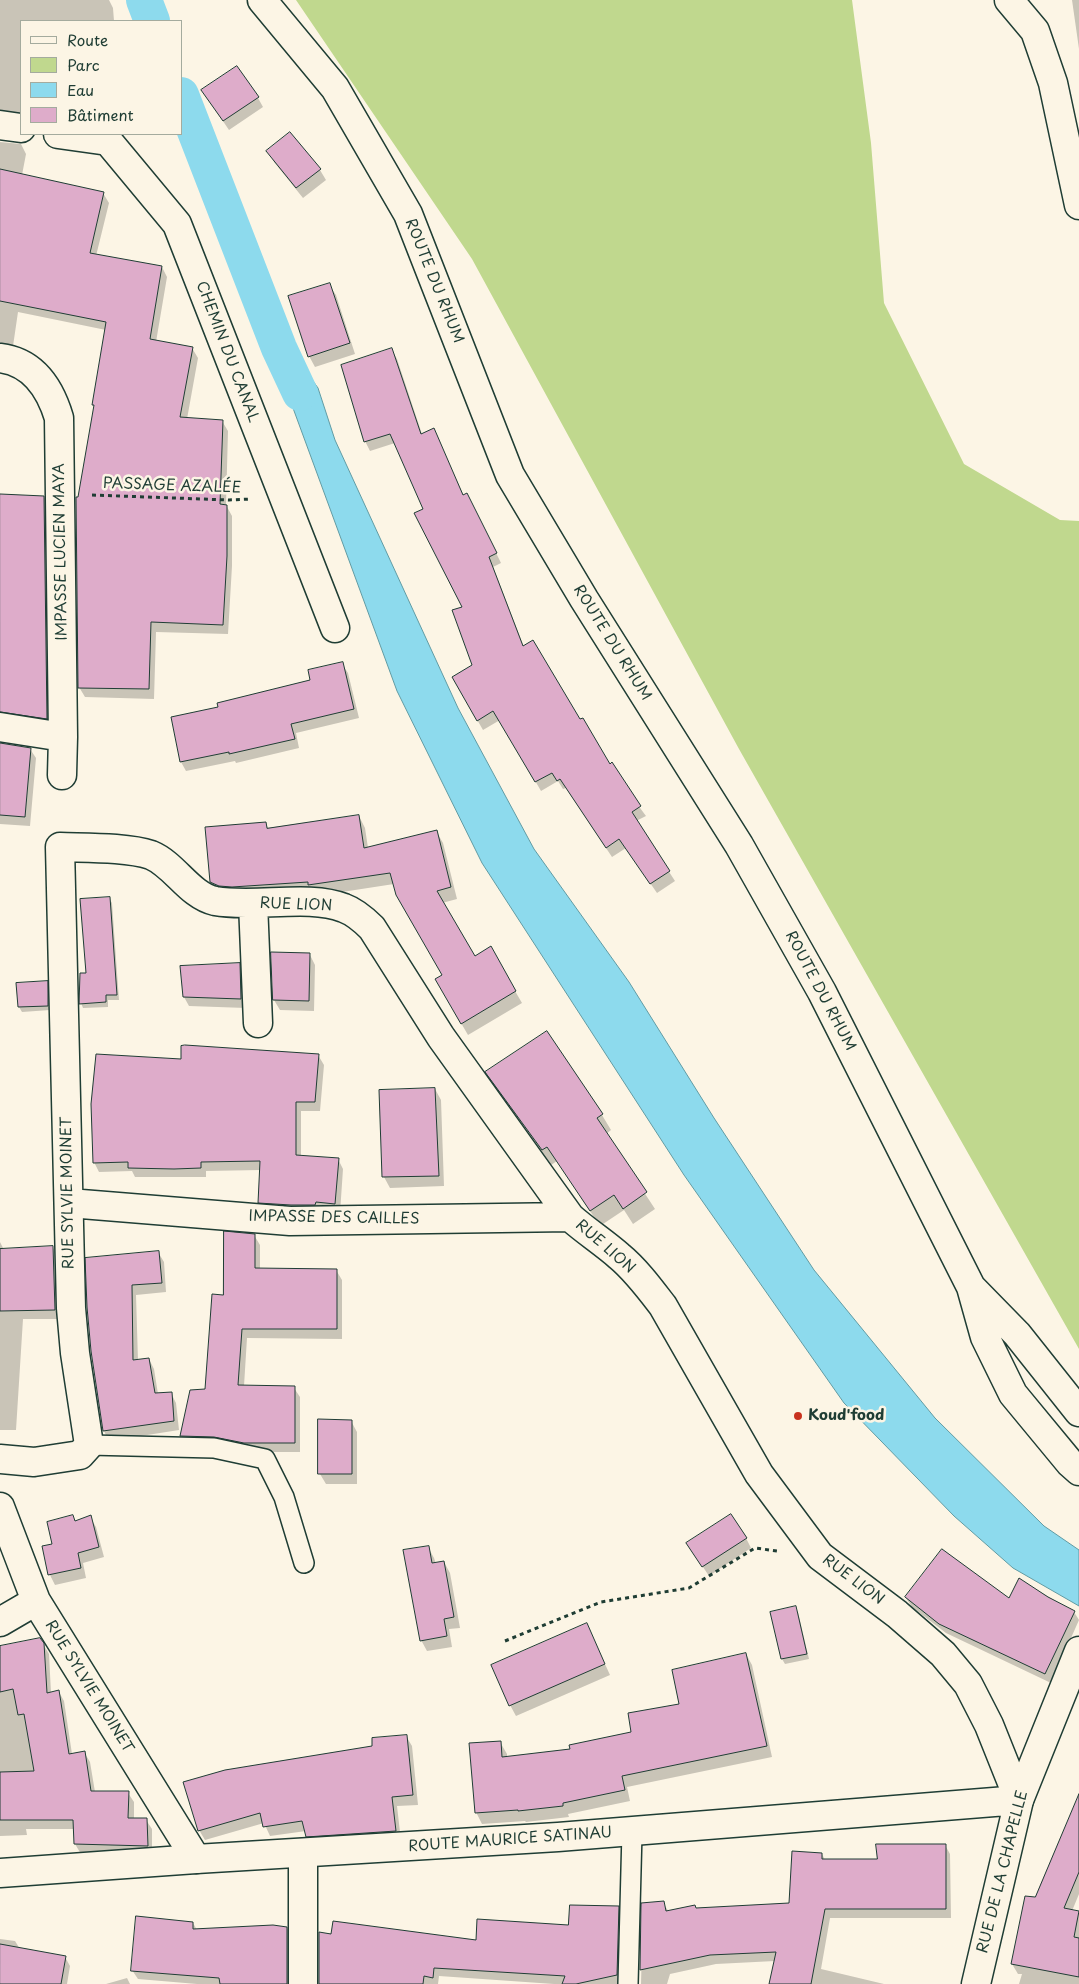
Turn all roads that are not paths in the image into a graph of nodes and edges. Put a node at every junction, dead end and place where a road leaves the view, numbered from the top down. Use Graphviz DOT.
graph roads {
  1 [pos="262,0"];
  2 [pos="1009,0"];
  3 [pos="0,125"];
  4 [pos="20,128"];
  5 [pos="65,135"];
  6 [pos="1079,205"];
  7 [pos="0,358"];
  8 [pos="335,628"];
  9 [pos="0,727"];
  10 [pos="63,737"];
  11 [pos="62,776"];
  12 [pos="60,847"];
  13 [pos="253,903"];
  14 [pos="258,1023"];
  15 [pos="69,1203"];
  16 [pos="570,1217"];
  17 [pos="971,1287"];
  18 [pos="1079,1412"];
  19 [pos="89,1445"];
  20 [pos="0,1459"];
  21 [pos="1079,1471"];
  22 [pos="0,1507"];
  23 [pos="304,1563"];
  24 [pos="36,1601"];
  25 [pos="0,1622"];
  26 [pos="1079,1651"];
  27 [pos="1018,1800"];
  28 [pos="632,1832"];
  29 [pos="303,1853"];
  30 [pos="196,1859"];
  31 [pos="0,1873"];
  32 [pos="303,1984"];
  33 [pos="628,1984"];
  34 [pos="976,1984"];
  1 -- 17 [label="street, ROUTE DU RHUM"];
  2 -- 6 [label="street"];
  3 -- 4 [label="street"];
  5 -- 8 [label="street, CHEMIN DU CANAL"];
  7 -- 10 [label="street, IMPASSE LUCIEN MAYA"];
  9 -- 10 [label="street"];
  10 -- 11 [label="street, IMPASSE LUCIEN MAYA"];
  12 -- 13 [label="street, RUE LION"];
  12 -- 15 [label="street, RUE SYLVIE MOINET"];
  13 -- 14 [label="street"];
  13 -- 16 [label="street, RUE LION"];
  15 -- 16 [label="street, IMPASSE DES CAILLES"];
  15 -- 19 [label="street, RUE SYLVIE MOINET"];
  16 -- 27 [label="street, RUE LION"];
  17 -- 18 [label="street, ROUTE DU RHUM"];
  17 -- 21 [label="street, ROUTE DU RHUM"];
  19 -- 20 [label="street"];
  19 -- 23 [label="lane"];
  22 -- 24 [label="street, RUE SYLVIE MOINET"];
  24 -- 25 [label="street"];
  24 -- 30 [label="street, RUE SYLVIE MOINET"];
  26 -- 27 [label="street, RUE DE LA CHAPELLE"];
  27 -- 28 [label="street, ROUTE MAURICE SATINAU"];
  27 -- 34 [label="street, RUE DE LA CHAPELLE"];
  28 -- 29 [label="street, ROUTE MAURICE SATINAU"];
  28 -- 33 [label="lane"];
  29 -- 30 [label="street, ROUTE MAURICE SATINAU"];
  29 -- 32 [label="street"];
  30 -- 31 [label="street, ROUTE MAURICE SATINAU"];
}
